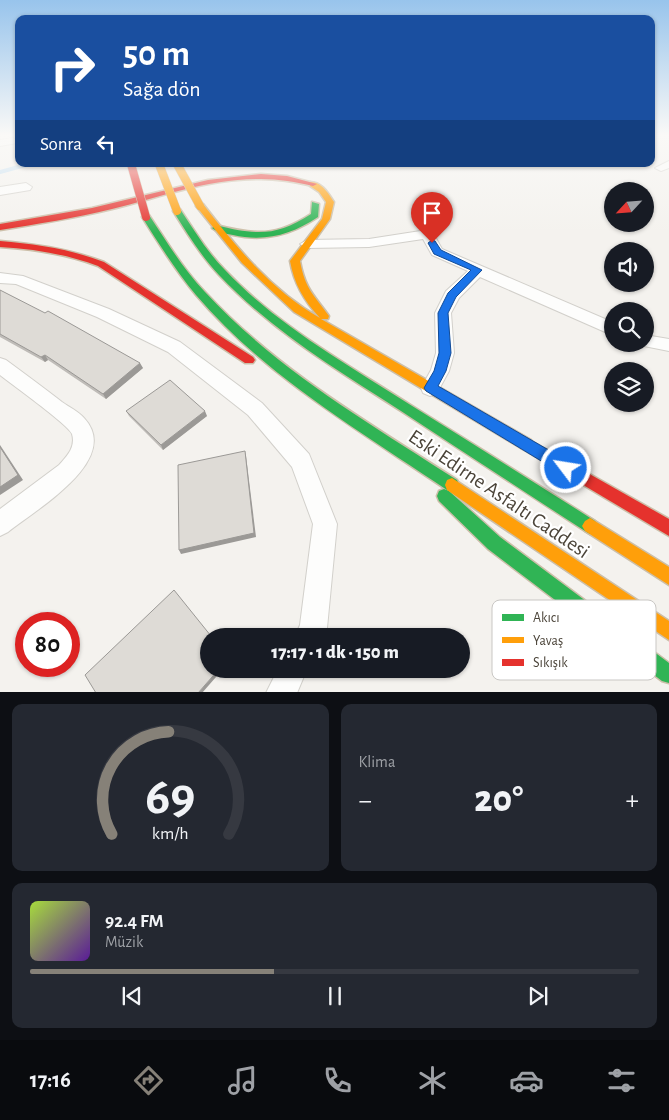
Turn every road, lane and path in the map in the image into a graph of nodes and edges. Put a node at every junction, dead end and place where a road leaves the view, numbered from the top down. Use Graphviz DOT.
graph roads {
  1 [pos="132,168"];
  2 [pos="161,168"];
  3 [pos="179,168"];
  4 [pos="26,187"];
  5 [pos="0,191"];
  6 [pos="0,228"];
  7 [pos="216,228"];
  8 [pos="1,243"];
  9 [pos="307,244"];
  10 [pos="478,270"];
  11 [pos="0,278"];
  12 [pos="604,325"];
  13 [pos="344,337"];
  14 [pos="654,343"];
  15 [pos="669,345"];
  16 [pos="0,365"];
  17 [pos="308,387"];
  18 [pos="430,388"];
  19 [pos="383,439"];
  20 [pos="0,524"];
  21 [pos="669,528"];
  22 [pos="669,577"];
  23 [pos="569,600"];
  24 [pos="623,600"];
  25 [pos="656,622"];
  26 [pos="313,628"];
  27 [pos="669,631"];
  28 [pos="656,664"];
  29 [pos="669,674"];
  30 [pos="289,678"];
  31 [pos="282,692"];
  1 -- 17 [label="highway, bridge"];
  2 -- 22 [label="highway, Eski Edirne Asfaltı Caddesi, bridge"];
  3 -- 7 [label="highway, bridge"];
  4 -- 5 [label="street"];
  6 -- 9 [label="highway"];
  7 -- 8 [label="highway"];
  7 -- 13 [label="highway"];
  8 -- 17 [label="highway"];
  9 -- 10 [label="street"];
  9 -- 13 [label="highway"];
  10 -- 12 [label="street"];
  10 -- 18 [label="street"];
  11 -- 26 [label="street"];
  13 -- 18 [label="highway"];
  14 -- 15 [label="street"];
  16 -- 20 [label="street"];
  17 -- 19 [label="highway, Eski Edirne Asfaltı Caddesi"];
  18 -- 21 [label="highway"];
  19 -- 23 [label="highway"];
  19 -- 24 [label="highway, Eski Edirne Asfaltı Caddesi"];
  25 -- 27 [label="highway, Eski Edirne Asfaltı Caddesi"];
  28 -- 29 [label="highway"];
  30 -- 31 [label="street"];
}
